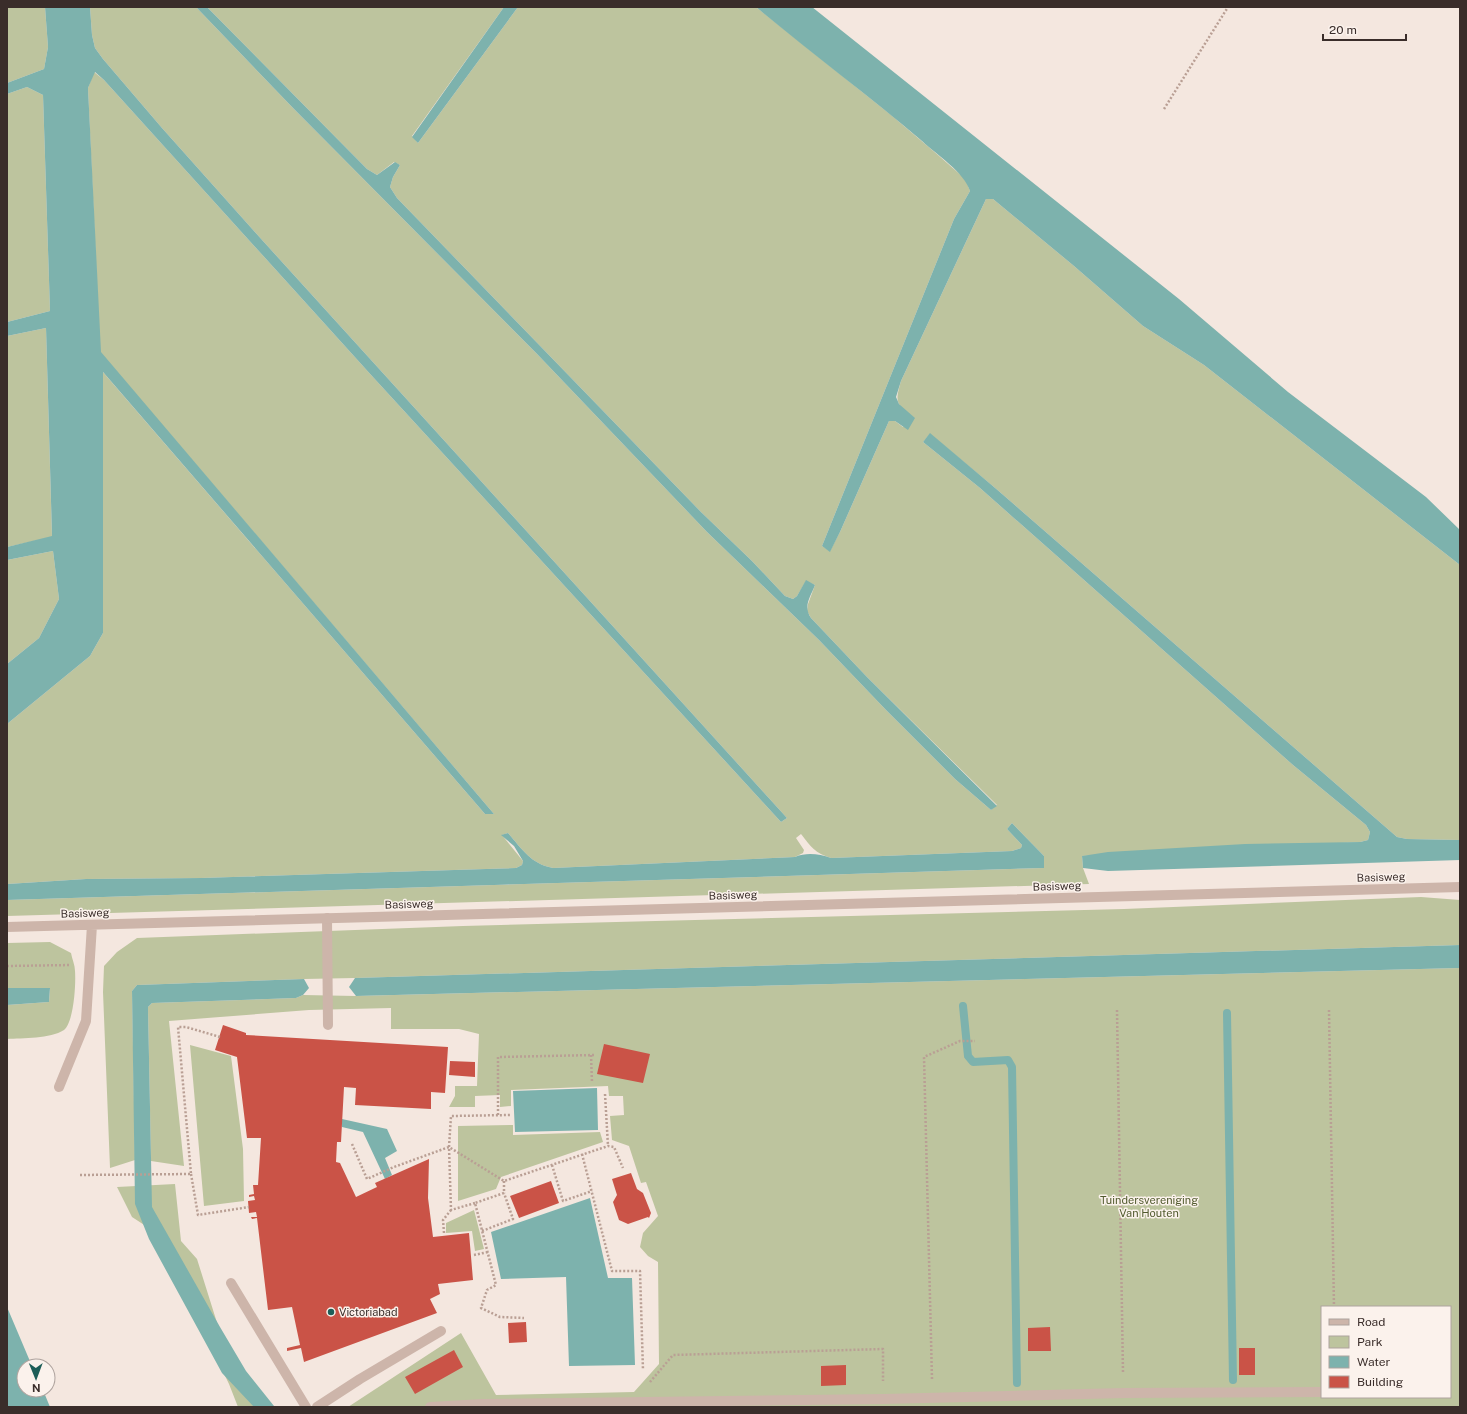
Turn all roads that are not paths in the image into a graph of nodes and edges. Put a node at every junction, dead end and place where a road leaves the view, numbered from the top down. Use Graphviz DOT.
graph roads {
  1 [pos="1460,887"];
  2 [pos="327,918"];
  3 [pos="92,925"];
  4 [pos="7,927"];
  5 [pos="328,1025"];
  6 [pos="59,1087"];
  7 [pos="231,1283"];
  8 [pos="441,1331"];
  9 [pos="1321,1392"];
  10 [pos="306,1407"];
  11 [pos="317,1407"];
  12 [pos="430,1407"];
  1 -- 2 [label="street, Basisweg"];
  2 -- 3 [label="street, Basisweg"];
  2 -- 5 [label="street"];
  3 -- 4 [label="street, Basisweg"];
  3 -- 6 [label="street"];
  7 -- 10 [label="street"];
  8 -- 11 [label="street"];
  9 -- 12 [label="street"];
}
